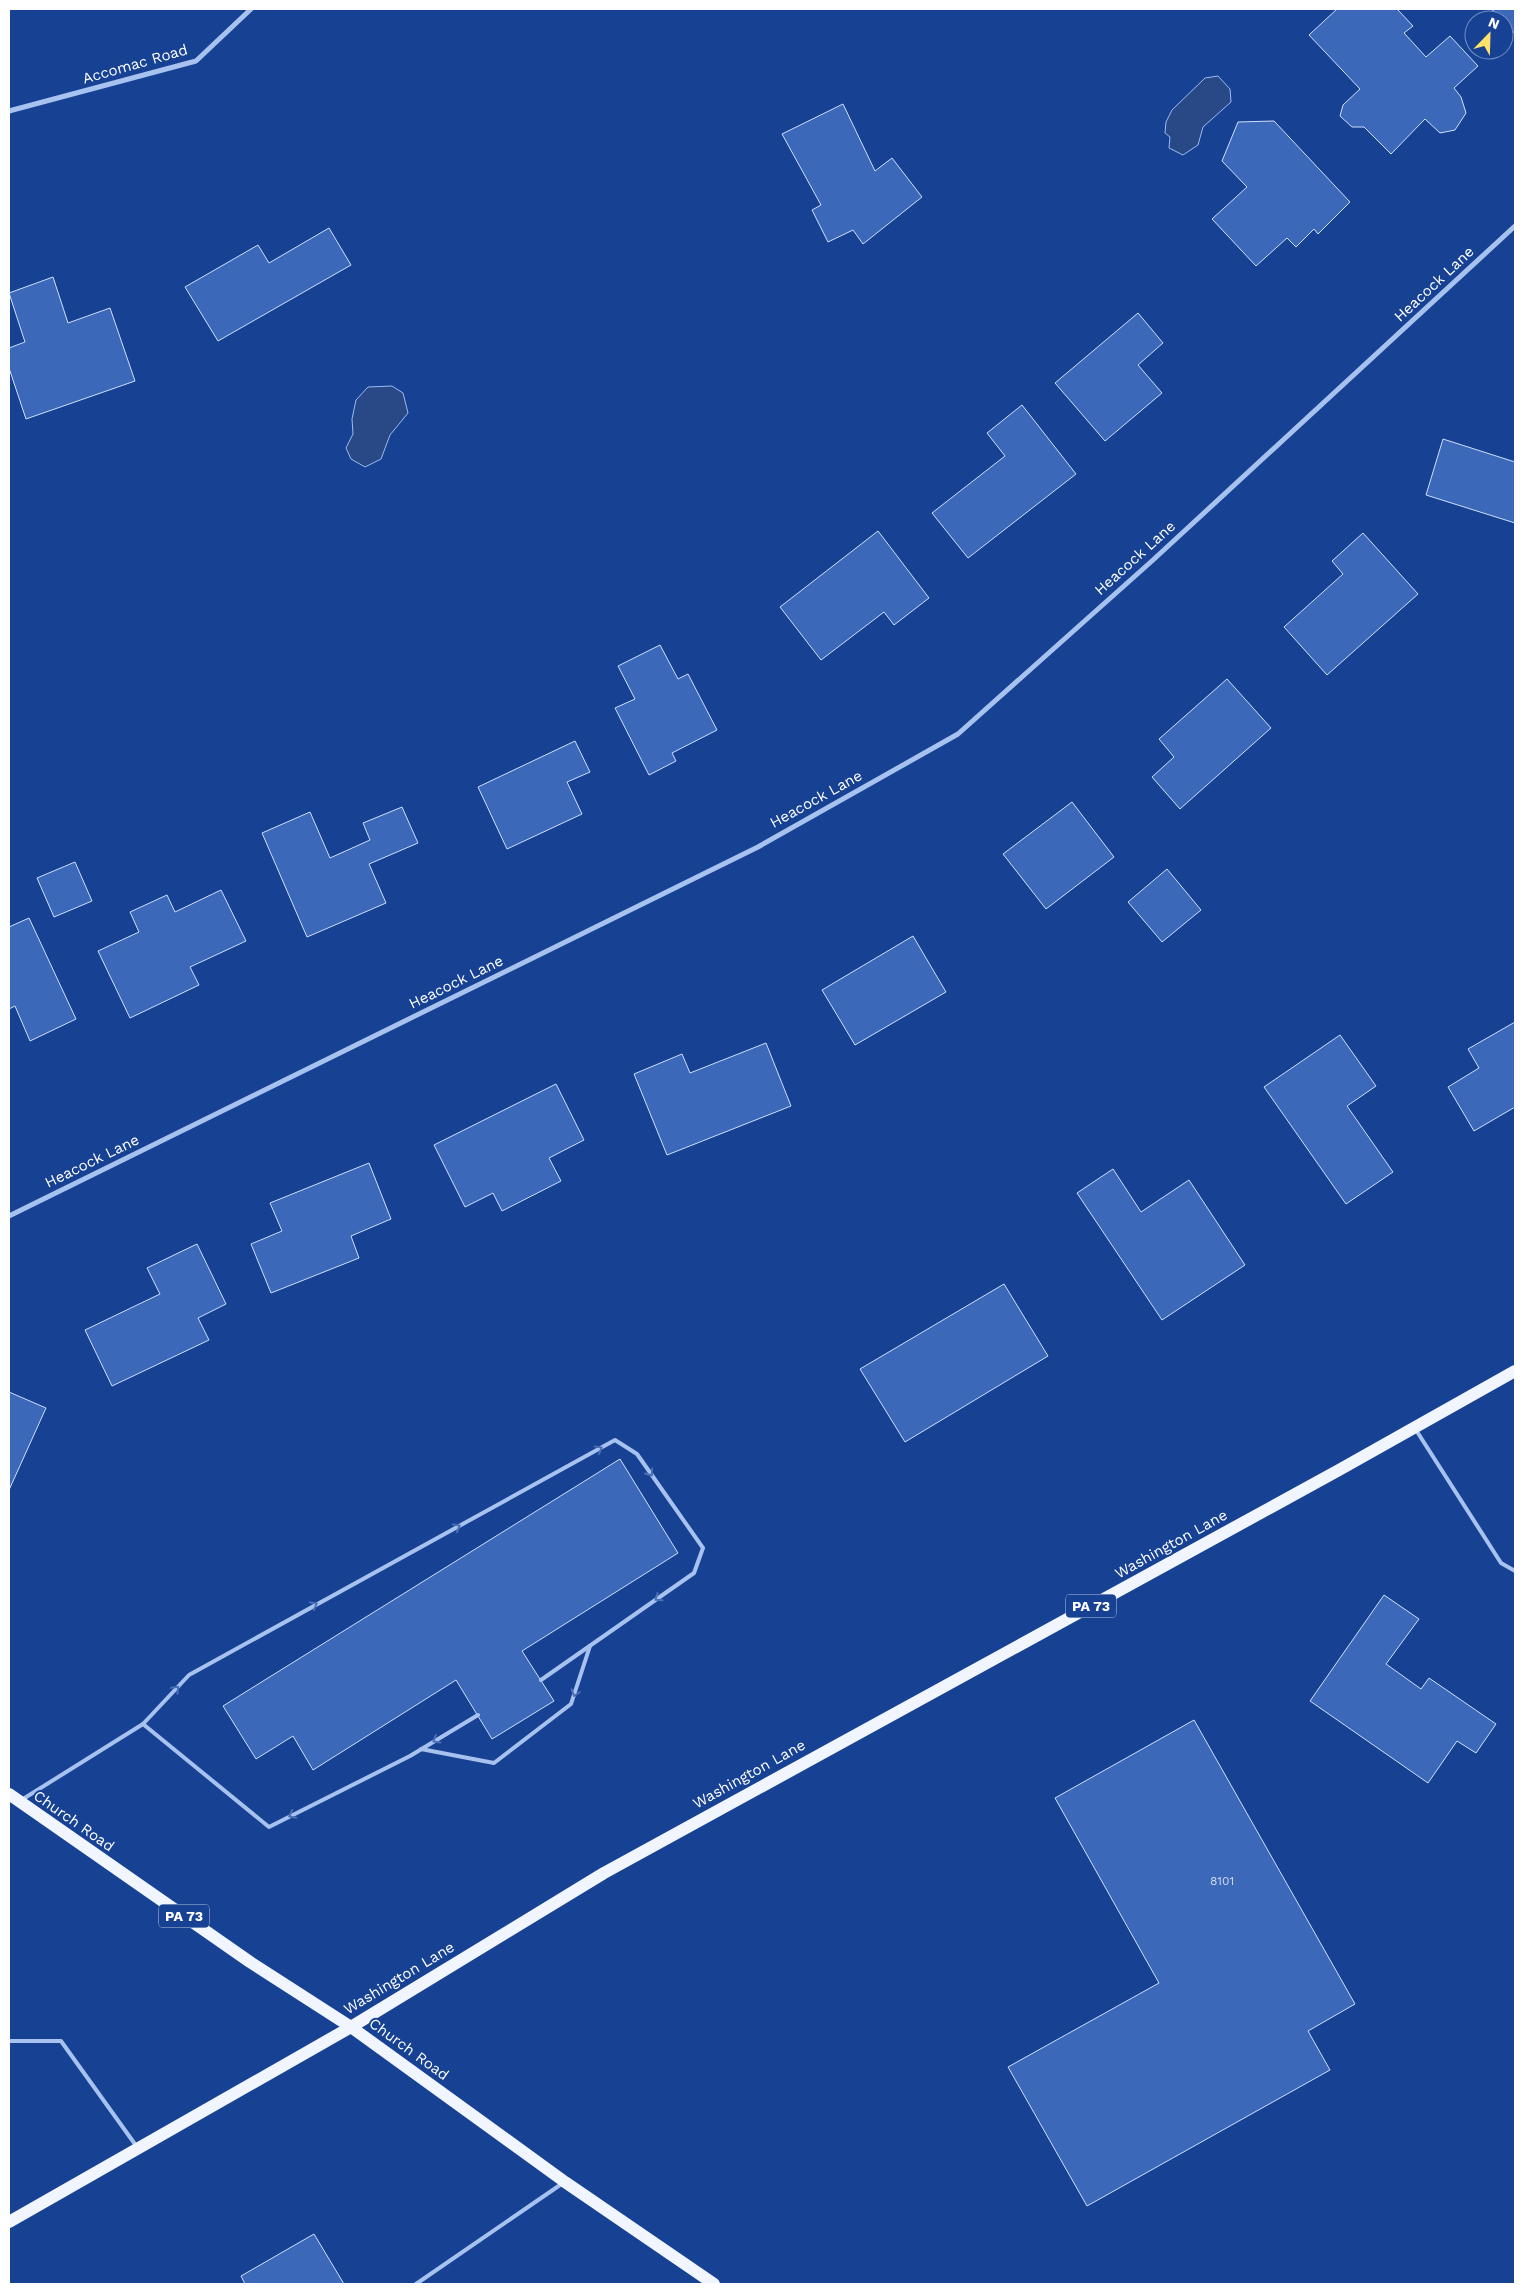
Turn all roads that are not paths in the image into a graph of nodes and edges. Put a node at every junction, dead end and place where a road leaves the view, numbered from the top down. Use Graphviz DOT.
graph roads {
  1 [pos="250,9"];
  2 [pos="9,111"];
  3 [pos="1515,226"];
  4 [pos="9,1216"];
  5 [pos="1515,1371"];
  6 [pos="1414,1428"];
  7 [pos="1515,1571"];
  8 [pos="590,1646"];
  9 [pos="541,1680"];
  10 [pos="478,1715"];
  11 [pos="143,1724"];
  12 [pos="421,1750"];
  13 [pos="14,1798"];
  14 [pos="351,2027"];
  15 [pos="9,2041"];
  16 [pos="138,2149"];
  17 [pos="565,2182"];
  18 [pos="9,2222"];
  19 [pos="416,2284"];
  20 [pos="714,2284"];
  1 -- 2 [label="street, Accomac Road"];
  3 -- 4 [label="street, Heacock Lane"];
  5 -- 6 [label="main road, Washington Lane / PA 73"];
  6 -- 7 [label="lane"];
  6 -- 14 [label="main road, Washington Lane / PA 73"];
  8 -- 9 [label="lane"];
  11 -- 8 [label="lane, one-way"];
  8 -- 12 [label="lane, one-way"];
  10 -- 12 [label="lane, one-way"];
  12 -- 11 [label="lane, one-way"];
  11 -- 13 [label="lane"];
  13 -- 14 [label="main road, Church Road / PA 73"];
  14 -- 16 [label="main road, Washington Lane"];
  14 -- 17 [label="main road, Church Road"];
  15 -- 16 [label="lane"];
  16 -- 18 [label="main road, Washington Lane"];
  17 -- 19 [label="lane"];
  17 -- 20 [label="main road, Church Road"];
}
